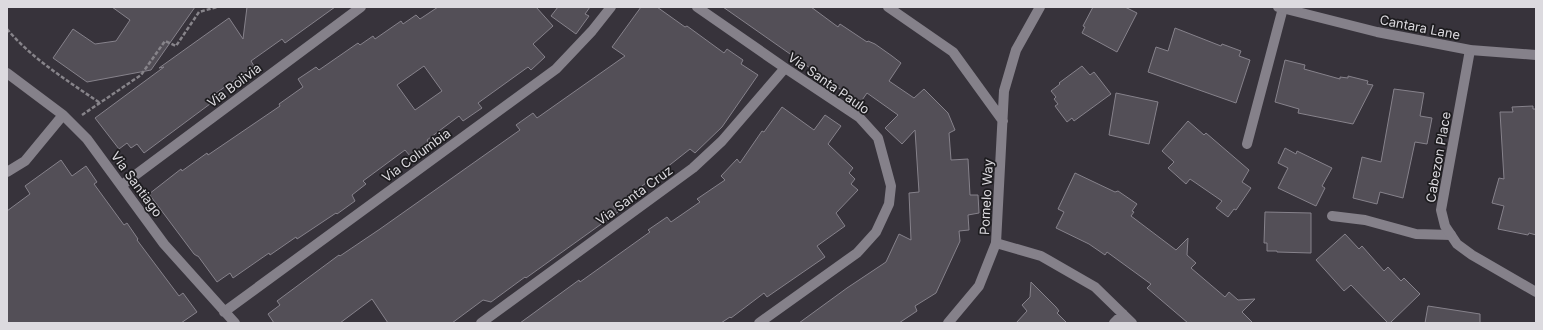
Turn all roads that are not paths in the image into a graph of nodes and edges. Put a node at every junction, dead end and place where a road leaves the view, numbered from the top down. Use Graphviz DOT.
graph roads {
  1 [pos="361,7"];
  2 [pos="611,7"];
  3 [pos="697,7"];
  4 [pos="888,7"];
  5 [pos="1040,7"];
  6 [pos="1281,8"];
  7 [pos="1470,50"];
  8 [pos="1536,55"];
  9 [pos="785,68"];
  10 [pos="7,73"];
  11 [pos="63,115"];
  12 [pos="1003,121"];
  13 [pos="1247,144"];
  14 [pos="7,172"];
  15 [pos="122,185"];
  16 [pos="1332,216"];
  17 [pos="1451,235"];
  18 [pos="996,243"];
  19 [pos="1536,292"];
  20 [pos="224,312"];
  21 [pos="1123,314"];
  22 [pos="235,323"];
  23 [pos="481,323"];
  24 [pos="759,323"];
  25 [pos="948,323"];
  26 [pos="1114,323"];
  27 [pos="1132,323"];
  1 -- 15 [label="street, Via Bolivia"];
  2 -- 20 [label="street, Via Columbia"];
  3 -- 9 [label="street, Via Santa Paulo"];
  4 -- 12 [label="street"];
  5 -- 12 [label="street, Pomelo Way"];
  6 -- 7 [label="street, Cantara Lane"];
  6 -- 13 [label="street"];
  7 -- 8 [label="street, Cantara Lane"];
  7 -- 17 [label="street, Cabezon Place"];
  9 -- 23 [label="street, Via Santa Cruz"];
  9 -- 24 [label="street, Via Santa Paulo"];
  10 -- 11 [label="street, Via Santiago"];
  11 -- 14 [label="street"];
  11 -- 15 [label="street, Via Santiago"];
  12 -- 18 [label="street, Pomelo Way"];
  15 -- 20 [label="street, Via Santiago"];
  16 -- 17 [label="street"];
  17 -- 19 [label="street, Cabezon Place"];
  18 -- 21 [label="street"];
  18 -- 25 [label="street, Pomelo Way"];
  20 -- 22 [label="street, Via Santiago"];
  21 -- 26 [label="street"];
  21 -- 27 [label="street"];
}
